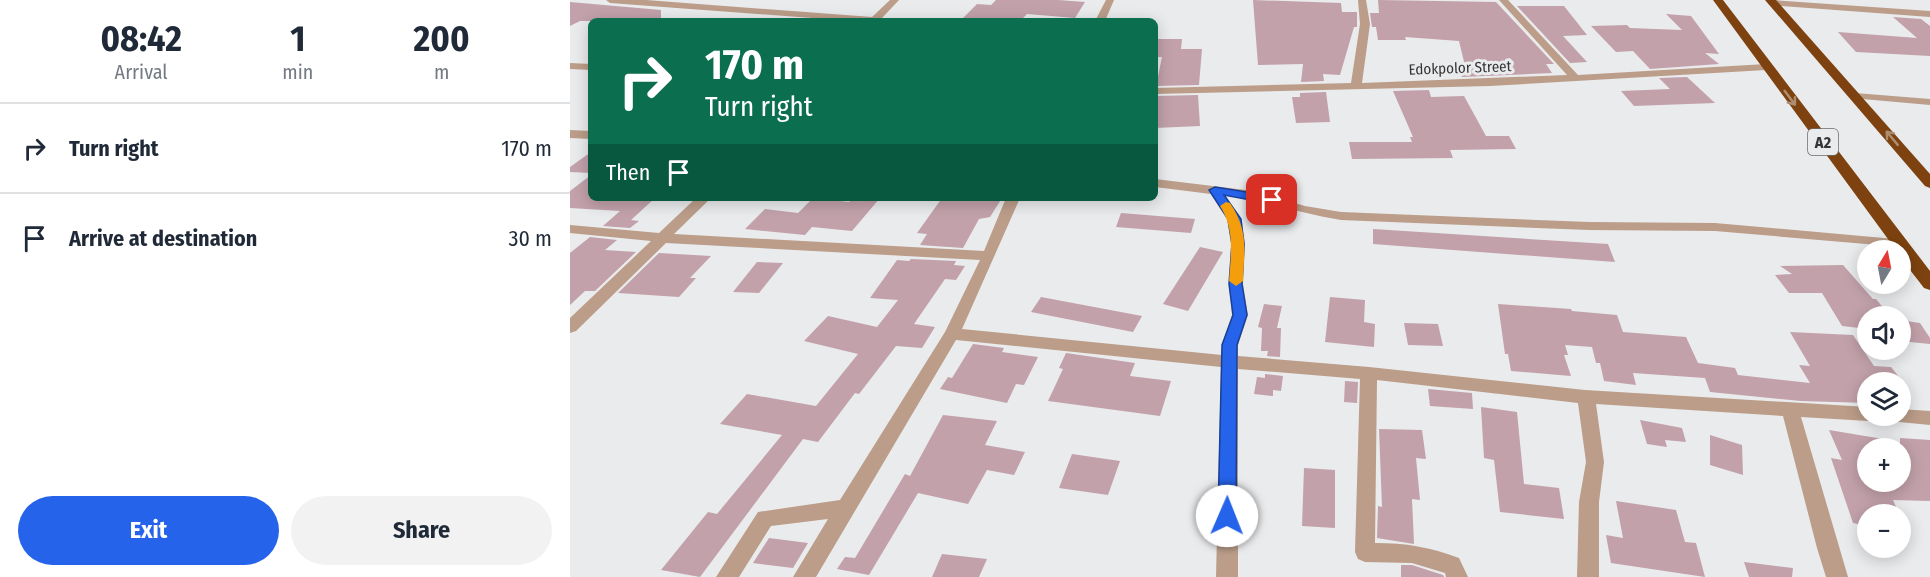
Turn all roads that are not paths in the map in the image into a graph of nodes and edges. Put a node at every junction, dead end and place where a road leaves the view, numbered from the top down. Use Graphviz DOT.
graph roads {
  1 [pos="610,0"];
  2 [pos="895,0"];
  3 [pos="1110,0"];
  4 [pos="1362,0"];
  5 [pos="1503,0"];
  6 [pos="1718,0"];
  7 [pos="1771,1"];
  8 [pos="1930,14"];
  9 [pos="848,18"];
  10 [pos="876,18"];
  11 [pos="1101,18"];
  12 [pos="570,66"];
  13 [pos="588,67"];
  14 [pos="1766,67"];
  15 [pos="1575,78"];
  16 [pos="1356,86"];
  17 [pos="1158,91"];
  18 [pos="1855,96"];
  19 [pos="1930,102"];
  20 [pos="570,134"];
  21 [pos="588,135"];
  22 [pos="1158,183"];
  23 [pos="1930,183"];
  24 [pos="1215,190"];
  25 [pos="701,201"];
  26 [pos="1012,201"];
  27 [pos="570,229"];
  28 [pos="662,238"];
  29 [pos="1866,240"];
  30 [pos="1899,240"];
  31 [pos="988,256"];
  32 [pos="1911,257"];
  33 [pos="1930,284"];
  34 [pos="570,327"];
  35 [pos="952,334"];
  36 [pos="1230,362"];
  37 [pos="1369,373"];
  38 [pos="1585,397"];
  39 [pos="1790,409"];
  40 [pos="1857,413"];
  41 [pos="1911,417"];
  42 [pos="1930,418"];
  43 [pos="846,508"];
  44 [pos="728,577"];
  45 [pos="804,577"];
  46 [pos="1227,577"];
  47 [pos="1457,577"];
  48 [pos="1588,577"];
  49 [pos="1837,577"];
  1 -- 9 [label="street"];
  2 -- 10 [label="street"];
  3 -- 11 [label="street"];
  4 -- 16 [label="street"];
  5 -- 15 [label="street"];
  6 -- 14 [label="highway, A2"];
  7 -- 8 [label="street"];
  7 -- 18 [label="highway"];
  12 -- 13 [label="street"];
  14 -- 15 [label="street, Edokpolor Street"];
  14 -- 30 [label="highway, A2, one-way"];
  15 -- 16 [label="street, Edokpolor Street"];
  16 -- 17 [label="street, Edokpolor Street"];
  18 -- 19 [label="street"];
  23 -- 18 [label="highway, one-way"];
  20 -- 21 [label="street"];
  22 -- 24 [label="street"];
  24 -- 29 [label="street"];
  24 -- 36 [label="street"];
  25 -- 28 [label="street"];
  26 -- 31 [label="street"];
  27 -- 28 [label="street"];
  28 -- 31 [label="street"];
  28 -- 34 [label="street"];
  31 -- 35 [label="street"];
  32 -- 33 [label="highway, A2"];
  35 -- 36 [label="street"];
  35 -- 43 [label="street"];
  36 -- 37 [label="street"];
  36 -- 46 [label="street"];
  37 -- 38 [label="street"];
  37 -- 47 [label="street"];
  38 -- 39 [label="street"];
  38 -- 48 [label="street"];
  39 -- 40 [label="street"];
  39 -- 49 [label="street"];
  41 -- 42 [label="street"];
  43 -- 44 [label="street"];
  43 -- 45 [label="street"];
}
